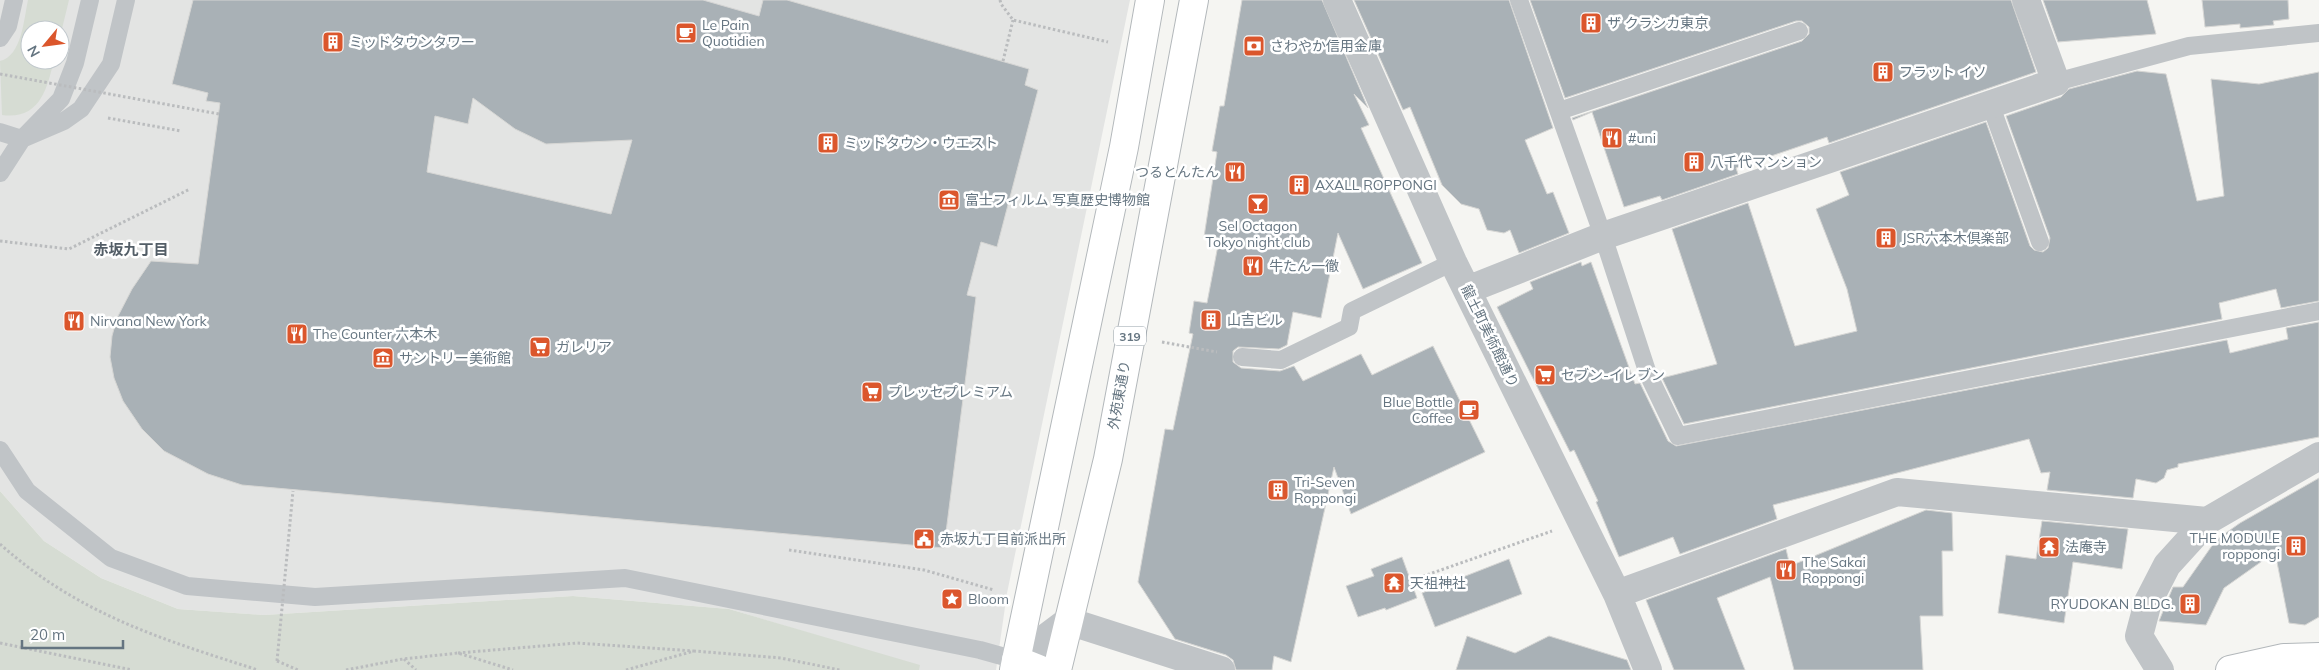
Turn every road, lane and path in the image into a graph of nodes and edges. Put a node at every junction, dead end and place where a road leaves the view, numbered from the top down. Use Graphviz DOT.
graph roads {
  1 [pos="14,0"];
  2 [pos="90,0"];
  3 [pos="126,0"];
  4 [pos="1000,0"];
  5 [pos="1150,0"];
  6 [pos="1194,0"];
  7 [pos="1337,0"];
  8 [pos="1519,0"];
  9 [pos="2026,0"];
  10 [pos="1013,20"];
  11 [pos="1799,32"];
  12 [pos="2319,33"];
  13 [pos="0,38"];
  14 [pos="1108,42"];
  15 [pos="1003,61"];
  16 [pos="0,74"];
  17 [pos="2056,82"];
  18 [pos="1991,106"];
  19 [pos="1559,110"];
  20 [pos="219,114"];
  21 [pos="101,117"];
  22 [pos="181,131"];
  23 [pos="0,132"];
  24 [pos="22,139"];
  25 [pos="0,173"];
  26 [pos="190,190"];
  27 [pos="1603,236"];
  28 [pos="0,241"];
  29 [pos="2040,242"];
  30 [pos="1453,262"];
  31 [pos="1467,290"];
  32 [pos="2319,310"];
  33 [pos="1161,342"];
  34 [pos="1224,354"];
  35 [pos="1242,357"];
  36 [pos="0,450"];
  37 [pos="2319,456"];
  38 [pos="293,491"];
  39 [pos="1581,521"];
  40 [pos="2207,521"];
  41 [pos="979,533"];
  42 [pos="1006,538"];
  43 [pos="0,544"];
  44 [pos="789,550"];
  45 [pos="1418,578"];
  46 [pos="994,590"];
  47 [pos="1617,594"];
  48 [pos="1068,621"];
  49 [pos="0,643"];
  50 [pos="694,651"];
  51 [pos="458,653"];
  52 [pos="2319,657"];
  53 [pos="403,659"];
  54 [pos="1015,665"];
  55 [pos="132,670"];
  56 [pos="258,670"];
  57 [pos="298,670"];
  58 [pos="346,670"];
  59 [pos="416,670"];
  60 [pos="513,670"];
  61 [pos="626,670"];
  62 [pos="840,670"];
  63 [pos="1041,670"];
  64 [pos="1057,670"];
  65 [pos="1221,670"];
  66 [pos="1648,670"];
  67 [pos="2160,670"];
  68 [pos="2230,670"];
  1 -- 13 [label="lane"];
  2 -- 24 [label="lane"];
  3 -- 24 [label="lane"];
  4 -- 10 [label="path"];
  5 -- 54 [label="main road"];
  6 -- 48 [label="main road, 外苑東通り / 319"];
  7 -- 30 [label="street, 龍土町美術館通り"];
  8 -- 19 [label="lane"];
  9 -- 17 [label="street"];
  10 -- 14 [label="path"];
  10 -- 15 [label="path"];
  11 -- 19 [label="lane"];
  12 -- 17 [label="lane"];
  16 -- 20 [label="path, bridge"];
  17 -- 18 [label="street"];
  18 -- 27 [label="street"];
  18 -- 29 [label="lane"];
  19 -- 27 [label="lane"];
  21 -- 22 [label="path"];
  23 -- 24 [label="lane"];
  24 -- 25 [label="lane"];
  26 -- 28 [label="path"];
  27 -- 31 [label="street"];
  27 -- 32 [label="lane"];
  30 -- 31 [label="street, 龍土町美術館通り"];
  30 -- 35 [label="lane"];
  31 -- 39 [label="street, 龍土町美術館通り"];
  33 -- 34 [label="path"];
  36 -- 54 [label="lane"];
  37 -- 40 [label="street"];
  38 -- 57 [label="path, bridge"];
  39 -- 45 [label="path"];
  39 -- 47 [label="street, 龍土町美術館通り"];
  40 -- 47 [label="street"];
  40 -- 67 [label="street"];
  41 -- 42 [label="path"];
  43 -- 56 [label="path"];
  44 -- 46 [label="path"];
  47 -- 66 [label="street, 龍土町美術館通り"];
  48 -- 54 [label="street"];
  48 -- 64 [label="main road, 外苑東通り / 319"];
  48 -- 65 [label="street"];
  49 -- 55 [label="path"];
  50 -- 51 [label="path"];
  50 -- 61 [label="path"];
  50 -- 62 [label="path"];
  51 -- 53 [label="path"];
  51 -- 60 [label="path"];
  52 -- 68 [label="main road"];
  53 -- 58 [label="path"];
  53 -- 59 [label="path"];
  54 -- 63 [label="main road"];
}
